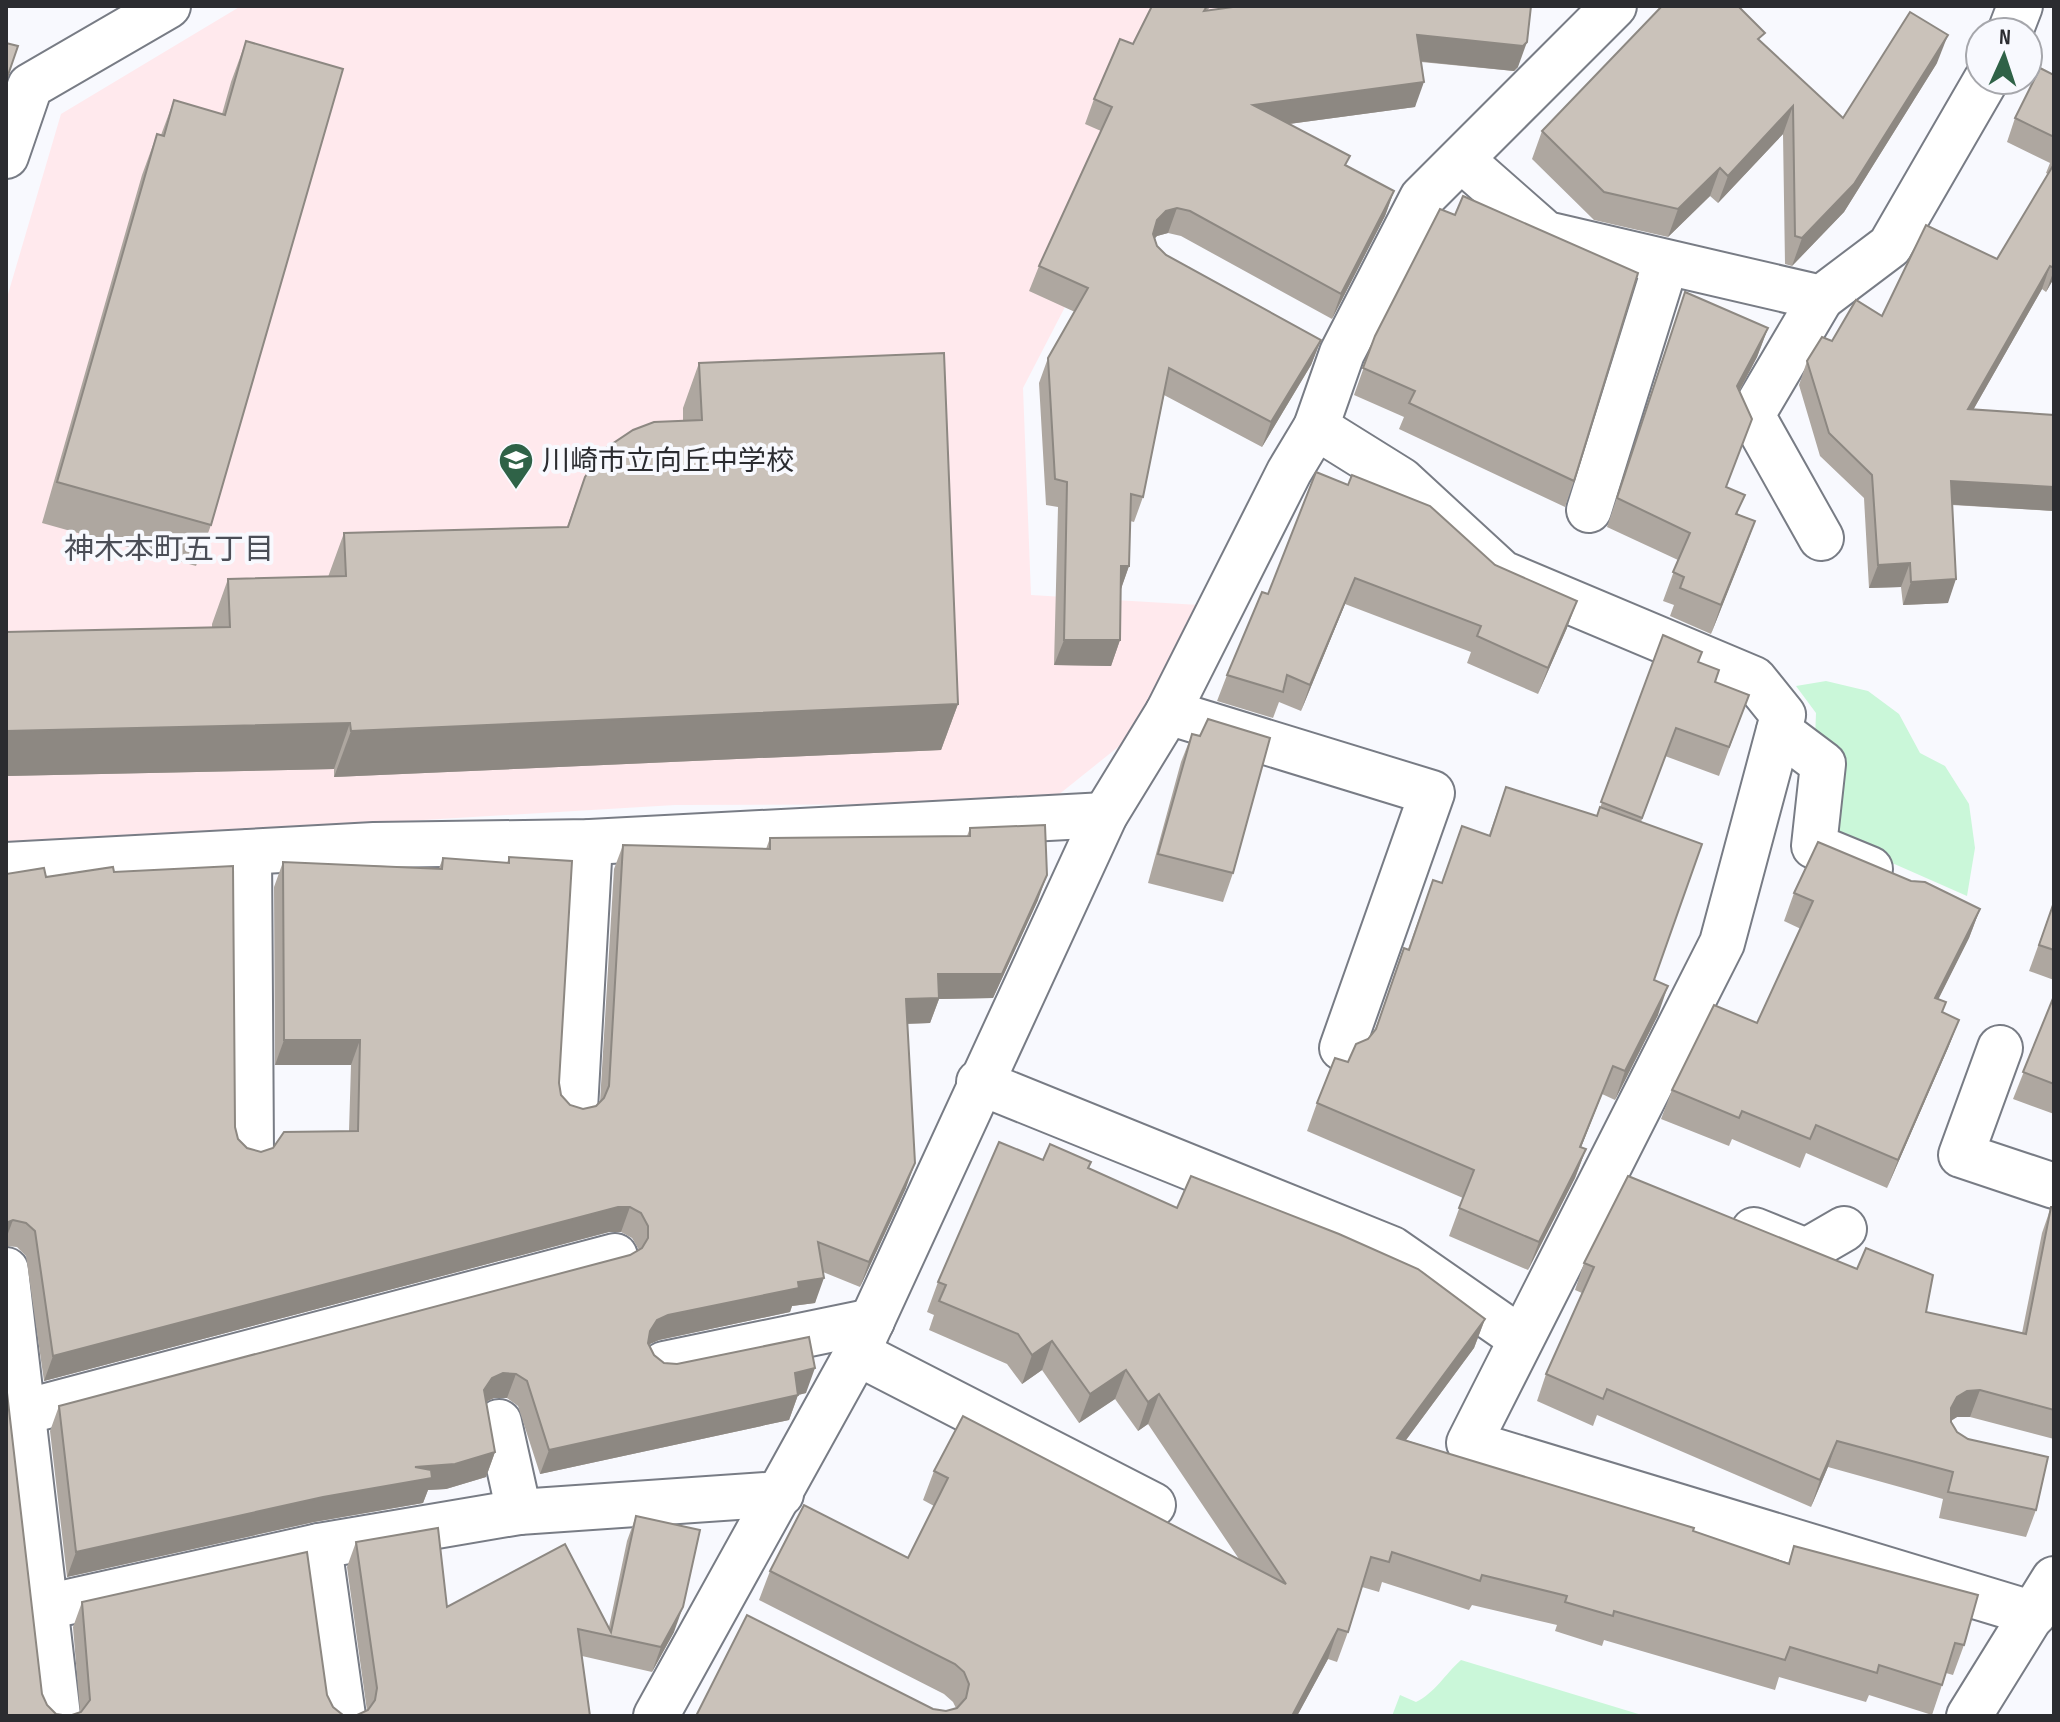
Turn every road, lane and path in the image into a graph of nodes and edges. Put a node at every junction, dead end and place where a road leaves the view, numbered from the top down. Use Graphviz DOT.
graph roads {
  1 [pos="168,6"];
  2 [pos="1614,6"];
  3 [pos="1977,96"];
  4 [pos="6,156"];
  5 [pos="1462,160"];
  6 [pos="1666,263"];
  7 [pos="1821,298"];
  8 [pos="1302,331"];
  9 [pos="1342,353"];
  10 [pos="1316,427"];
  11 [pos="1589,510"];
  12 [pos="1821,538"];
  13 [pos="1168,712"];
  14 [pos="1779,731"];
  15 [pos="1105,815"];
  16 [pos="590,842"];
  17 [pos="249,852"];
  18 [pos="6,865"];
  19 [pos="1910,886"];
  20 [pos="1342,1048"];
  21 [pos="2000,1048"];
  22 [pos="979,1082"];
  23 [pos="575,1109"];
  24 [pos="251,1152"];
  25 [pos="1608,1171"];
  26 [pos="2054,1186"];
  27 [pos="1650,1188"];
  28 [pos="1721,1217"];
  29 [pos="1844,1229"];
  30 [pos="615,1256"];
  31 [pos="6,1270"];
  32 [pos="10,1334"];
  33 [pos="864,1337"];
  34 [pos="1520,1338"];
  35 [pos="664,1364"];
  36 [pos="24,1412"];
  37 [pos="499,1422"];
  38 [pos="781,1494"];
  39 [pos="1153,1505"];
  40 [pos="519,1512"];
  41 [pos="319,1546"];
  42 [pos="23,1553"];
  43 [pos="2044,1596"];
  44 [pos="46,1607"];
  45 [pos="717,1607"];
  46 [pos="757,1627"];
  47 [pos="1979,1714"];
  48 [pos="58,1716"];
  49 [pos="343,1716"];
  50 [pos="656,1716"];
  1 -- 4 [label="street"];
  2 -- 5 [label="street"];
  3 -- 7 [label="street"];
  5 -- 6 [label="street"];
  5 -- 9 [label="street"];
  6 -- 7 [label="street"];
  6 -- 11 [label="street"];
  7 -- 12 [label="street"];
  8 -- 9 [label="street"];
  9 -- 10 [label="street"];
  10 -- 13 [label="street"];
  10 -- 14 [label="street"];
  13 -- 15 [label="street"];
  13 -- 20 [label="street"];
  14 -- 19 [label="street"];
  14 -- 25 [label="street"];
  15 -- 16 [label="street"];
  15 -- 22 [label="street"];
  16 -- 17 [label="street"];
  16 -- 23 [label="street"];
  17 -- 18 [label="street"];
  17 -- 24 [label="street"];
  21 -- 26 [label="street"];
  22 -- 33 [label="street"];
  22 -- 34 [label="street"];
  25 -- 27 [label="street"];
  25 -- 34 [label="street"];
  28 -- 29 [label="street"];
  30 -- 36 [label="street"];
  31 -- 32 [label="street"];
  32 -- 36 [label="street"];
  33 -- 35 [label="street"];
  33 -- 38 [label="street"];
  33 -- 39 [label="street"];
  34 -- 43 [label="street"];
  36 -- 42 [label="street"];
  37 -- 40 [label="street"];
  38 -- 40 [label="street"];
  38 -- 45 [label="street"];
  40 -- 41 [label="street"];
  41 -- 44 [label="street"];
  41 -- 49 [label="street"];
  42 -- 44 [label="street"];
  43 -- 47 [label="street"];
  44 -- 48 [label="street"];
  45 -- 46 [label="street"];
  45 -- 50 [label="street"];
}
